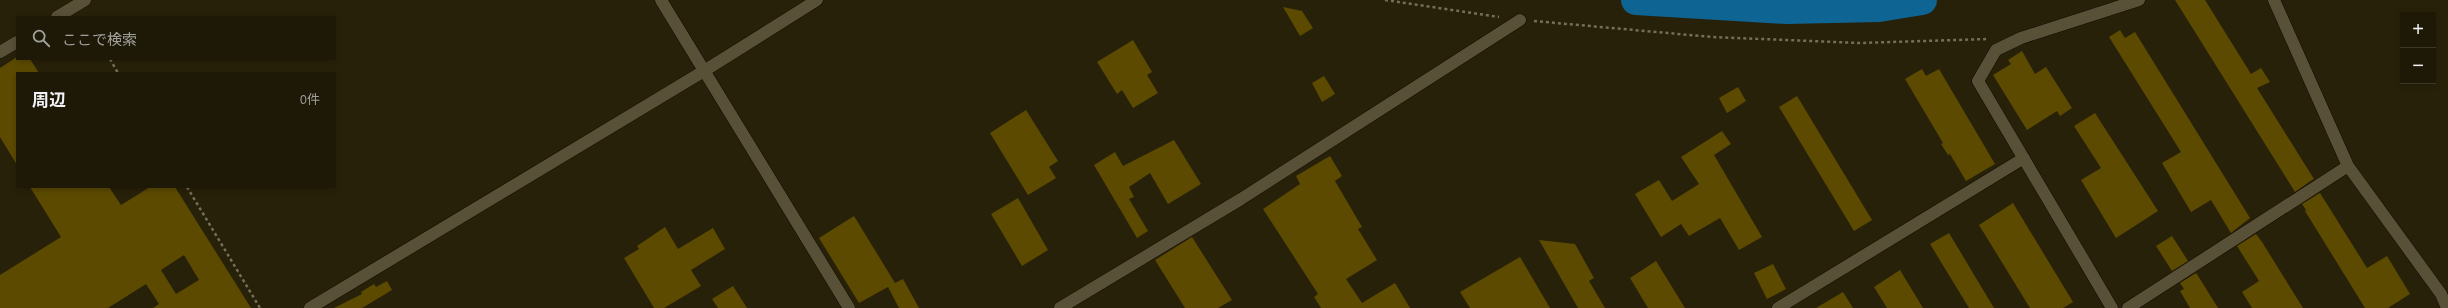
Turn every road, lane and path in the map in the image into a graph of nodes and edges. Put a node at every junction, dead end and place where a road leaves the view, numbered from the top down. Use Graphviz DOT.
graph roads {
  1 [pos="85,0"];
  2 [pos="661,0"];
  3 [pos="817,0"];
  4 [pos="1385,0"];
  5 [pos="2139,0"];
  6 [pos="2274,0"];
  7 [pos="59,16"];
  8 [pos="1520,20"];
  9 [pos="1991,39"];
  10 [pos="16,43"];
  11 [pos="0,52"];
  12 [pos="111,60"];
  13 [pos="704,71"];
  14 [pos="117,72"];
  15 [pos="2024,158"];
  16 [pos="2348,166"];
  17 [pos="188,188"];
  18 [pos="260,308"];
  19 [pos="310,308"];
  20 [pos="849,308"];
  21 [pos="1060,308"];
  22 [pos="1778,308"];
  23 [pos="2112,308"];
  24 [pos="2128,308"];
  25 [pos="2447,308"];
  1 -- 7 [label="street"];
  2 -- 13 [label="street"];
  3 -- 13 [label="street"];
  4 -- 8 [label="path"];
  5 -- 15 [label="street"];
  6 -- 16 [label="street"];
  8 -- 9 [label="path"];
  8 -- 21 [label="street"];
  10 -- 11 [label="street"];
  12 -- 14 [label="path"];
  13 -- 19 [label="street"];
  13 -- 20 [label="street"];
  15 -- 22 [label="street"];
  15 -- 23 [label="street"];
  16 -- 24 [label="street"];
  16 -- 25 [label="street"];
  17 -- 18 [label="path"];
}
